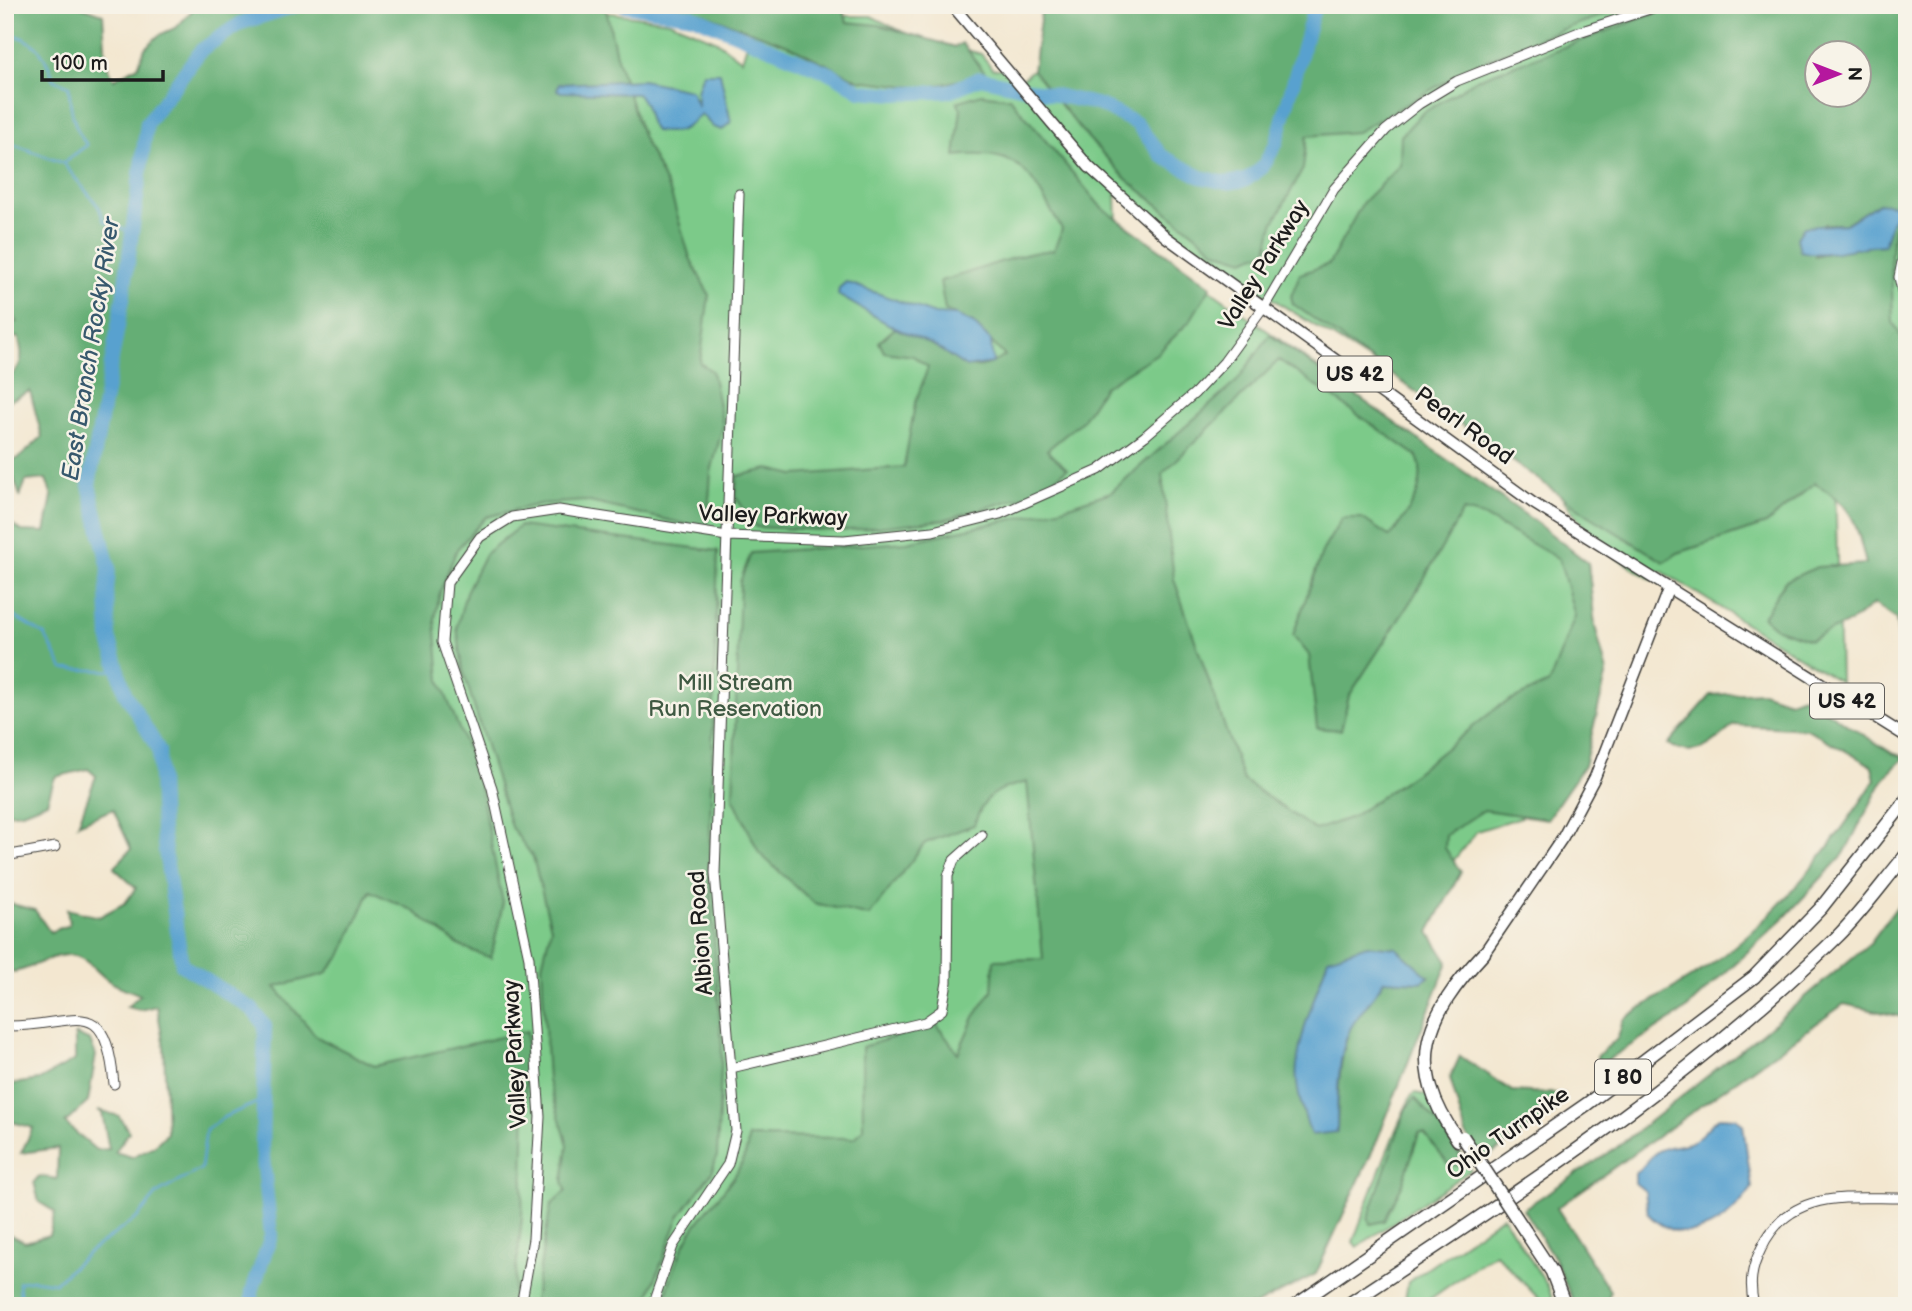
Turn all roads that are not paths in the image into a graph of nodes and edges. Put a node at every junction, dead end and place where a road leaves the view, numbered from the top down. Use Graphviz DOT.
graph roads {
  1 [pos="952,5"];
  2 [pos="1662,5"];
  3 [pos="739,194"];
  4 [pos="1907,237"];
  5 [pos="1264,307"];
  6 [pos="1907,313"];
  7 [pos="727,536"];
  8 [pos="1669,587"];
  9 [pos="1907,737"];
  10 [pos="1907,799"];
  11 [pos="982,835"];
  12 [pos="55,847"];
  13 [pos="1907,854"];
  14 [pos="5,856"];
  15 [pos="1484,953"];
  16 [pos="5,1026"];
  17 [pos="731,1068"];
  18 [pos="114,1084"];
  19 [pos="1907,1198"];
  20 [pos="1523,1232"];
  21 [pos="521,1306"];
  22 [pos="652,1306"];
  23 [pos="1294,1306"];
  24 [pos="1346,1306"];
  25 [pos="1558,1306"];
  26 [pos="1565,1306"];
  27 [pos="1754,1306"];
  1 -- 5 [label="main road, Pearl Road / US 42"];
  2 -- 5 [label="street, Valley Parkway"];
  3 -- 7 [label="street, Albion Road"];
  4 -- 6 [label="street"];
  5 -- 7 [label="street, Valley Parkway"];
  5 -- 8 [label="main road, Pearl Road / US 42"];
  7 -- 17 [label="street, Albion Road"];
  7 -- 21 [label="street, Valley Parkway"];
  8 -- 9 [label="main road, Pearl Road / US 42"];
  8 -- 15 [label="main road"];
  10 -- 23 [label="highway, Ohio Turnpike / I 80"];
  11 -- 17 [label="street"];
  12 -- 14 [label="street"];
  13 -- 24 [label="highway, I 80"];
  15 -- 20 [label="highway"];
  16 -- 18 [label="street"];
  17 -- 22 [label="street, Albion Road"];
  19 -- 27 [label="street"];
  20 -- 25 [label="highway"];
  20 -- 26 [label="highway"];
}
